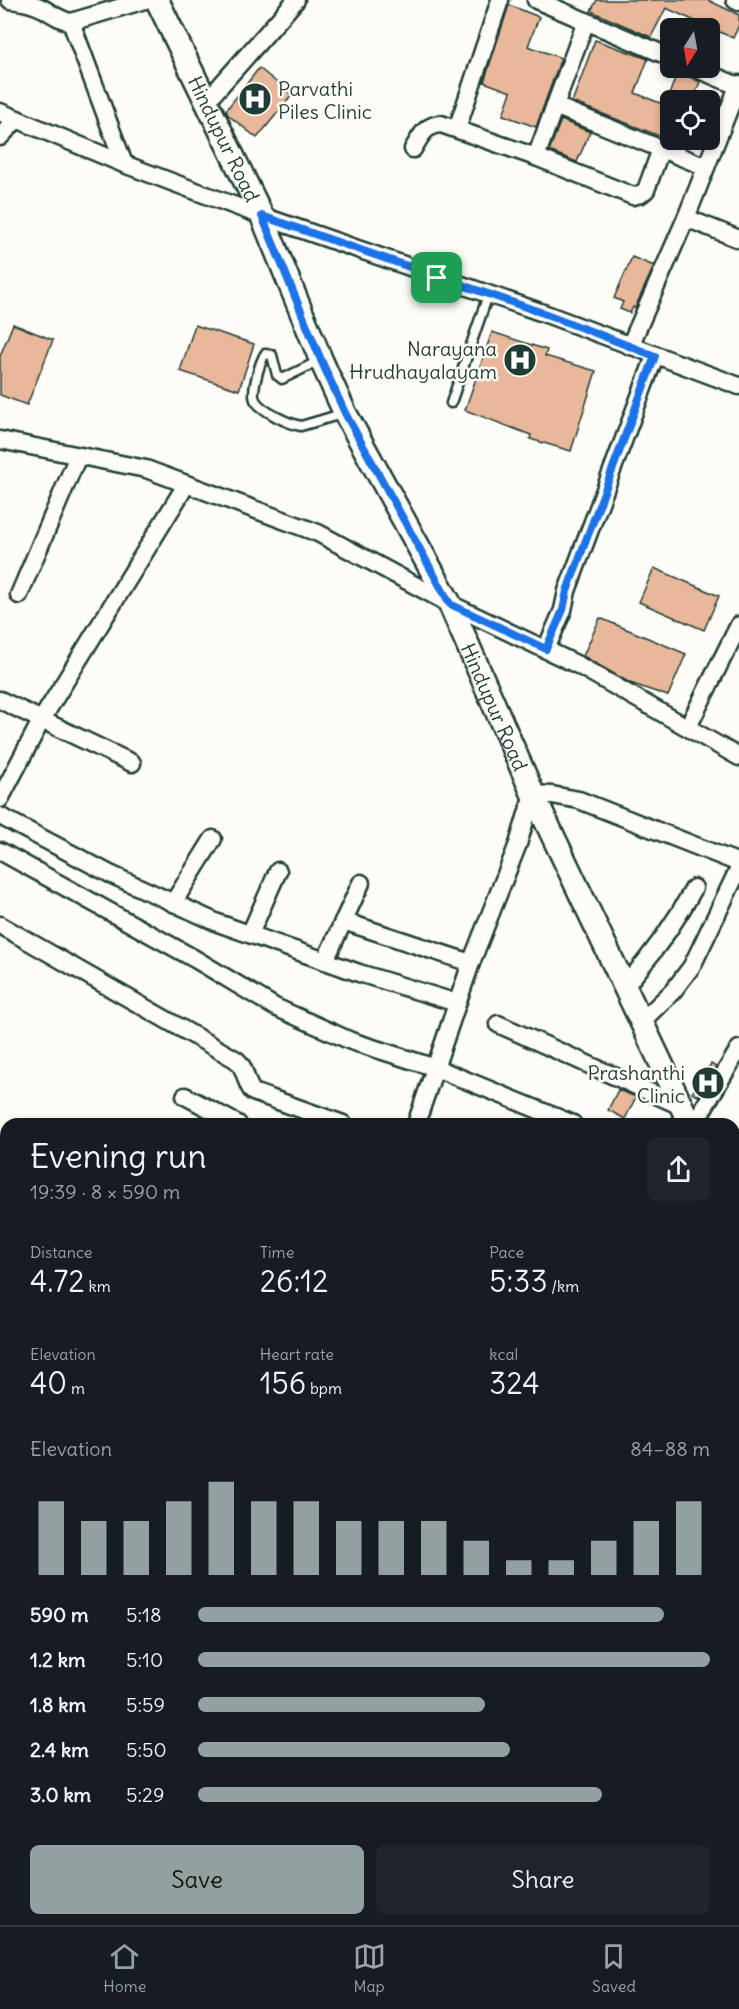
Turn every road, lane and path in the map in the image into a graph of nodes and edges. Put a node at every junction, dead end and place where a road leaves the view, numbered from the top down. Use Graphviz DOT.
graph roads {
  1 [pos="16,0"];
  2 [pos="145,0"];
  3 [pos="157,0"];
  4 [pos="296,0"];
  5 [pos="500,0"];
  6 [pos="536,0"];
  7 [pos="586,21"];
  8 [pos="71,22"];
  9 [pos="660,53"];
  10 [pos="720,78"];
  11 [pos="739,85"];
  12 [pos="206,102"];
  13 [pos="555,106"];
  14 [pos="0,112"];
  15 [pos="17,119"];
  16 [pos="457,129"];
  17 [pos="0,137"];
  18 [pos="413,149"];
  19 [pos="660,149"];
  20 [pos="661,150"];
  21 [pos="664,150"];
  22 [pos="536,157"];
  23 [pos="124,164"];
  24 [pos="706,166"];
  25 [pos="262,216"];
  26 [pos="686,218"];
  27 [pos="739,239"];
  28 [pos="488,295"];
  29 [pos="630,346"];
  30 [pos="655,356"];
  31 [pos="321,360"];
  32 [pos="739,386"];
  33 [pos="451,403"];
  34 [pos="345,413"];
  35 [pos="0,440"];
  36 [pos="78,456"];
  37 [pos="186,485"];
  38 [pos="19,595"];
  39 [pos="450,604"];
  40 [pos="739,626"];
  41 [pos="546,649"];
  42 [pos="0,700"];
  43 [pos="42,718"];
  44 [pos="688,727"];
  45 [pos="739,757"];
  46 [pos="132,763"];
  47 [pos="533,794"];
  48 [pos="0,799"];
  49 [pos="0,816"];
  50 [pos="213,839"];
  51 [pos="0,851"];
  52 [pos="739,863"];
  53 [pos="739,868"];
  54 [pos="278,871"];
  55 [pos="362,883"];
  56 [pos="694,888"];
  57 [pos="173,903"];
  58 [pos="343,921"];
  59 [pos="0,925"];
  60 [pos="250,934"];
  61 [pos="325,961"];
  62 [pos="471,963"];
  63 [pos="625,986"];
  64 [pos="458,1003"];
  65 [pos="642,1021"];
  66 [pos="498,1024"];
  67 [pos="739,1049"];
  68 [pos="436,1068"];
  69 [pos="185,1096"];
  70 [pos="227,1118"];
  71 [pos="326,1118"];
  72 [pos="418,1118"];
  73 [pos="558,1118"];
  74 [pos="689,1118"];
  1 -- 8 [label="street"];
  2 -- 8 [label="street"];
  3 -- 12 [label="street, Hindupur Road"];
  4 -- 12 [label="street"];
  5 -- 16 [label="street"];
  6 -- 7 [label="street"];
  7 -- 9 [label="street"];
  7 -- 13 [label="street"];
  8 -- 23 [label="street"];
  10 -- 11 [label="street"];
  11 -- 24 [label="street"];
  12 -- 25 [label="street, Hindupur Road"];
  13 -- 19 [label="street"];
  13 -- 22 [label="street"];
  14 -- 15 [label="street"];
  15 -- 17 [label="street"];
  15 -- 23 [label="street"];
  16 -- 18 [label="street"];
  16 -- 22 [label="street"];
  20 -- 22 [label="street"];
  21 -- 24 [label="street"];
  23 -- 25 [label="street"];
  24 -- 26 [label="street"];
  25 -- 28 [label="street"];
  25 -- 31 [label="street, Hindupur Road"];
  26 -- 27 [label="street"];
  26 -- 29 [label="street"];
  28 -- 29 [label="street"];
  28 -- 33 [label="lane"];
  29 -- 30 [label="street"];
  30 -- 32 [label="street"];
  30 -- 41 [label="street"];
  31 -- 34 [label="street, Hindupur Road"];
  31 -- 34 [label="lane"];
  34 -- 39 [label="street, Hindupur Road"];
  35 -- 36 [label="street"];
  36 -- 37 [label="street"];
  36 -- 38 [label="street"];
  37 -- 39 [label="street"];
  37 -- 43 [label="street"];
  39 -- 41 [label="street"];
  39 -- 47 [label="street, Hindupur Road"];
  40 -- 44 [label="street"];
  41 -- 44 [label="street"];
  42 -- 43 [label="street"];
  43 -- 46 [label="street"];
  43 -- 48 [label="street"];
  44 -- 45 [label="street"];
  47 -- 52 [label="street"];
  47 -- 62 [label="street"];
  47 -- 63 [label="street, Hindupur Road"];
  49 -- 57 [label="street"];
  50 -- 57 [label="street"];
  51 -- 68 [label="street"];
  53 -- 65 [label="street"];
  54 -- 60 [label="street"];
  55 -- 58 [label="street"];
  56 -- 63 [label="street"];
  57 -- 60 [label="street"];
  58 -- 61 [label="street"];
  58 -- 62 [label="street"];
  59 -- 71 [label="street"];
  60 -- 61 [label="street"];
  61 -- 64 [label="street"];
  62 -- 64 [label="street"];
  63 -- 65 [label="street, Hindupur Road"];
  64 -- 68 [label="street"];
  65 -- 74 [label="street, Hindupur Road"];
  66 -- 74 [label="street"];
  67 -- 74 [label="street"];
  68 -- 72 [label="street"];
  68 -- 73 [label="street"];
  69 -- 70 [label="street"];
}
